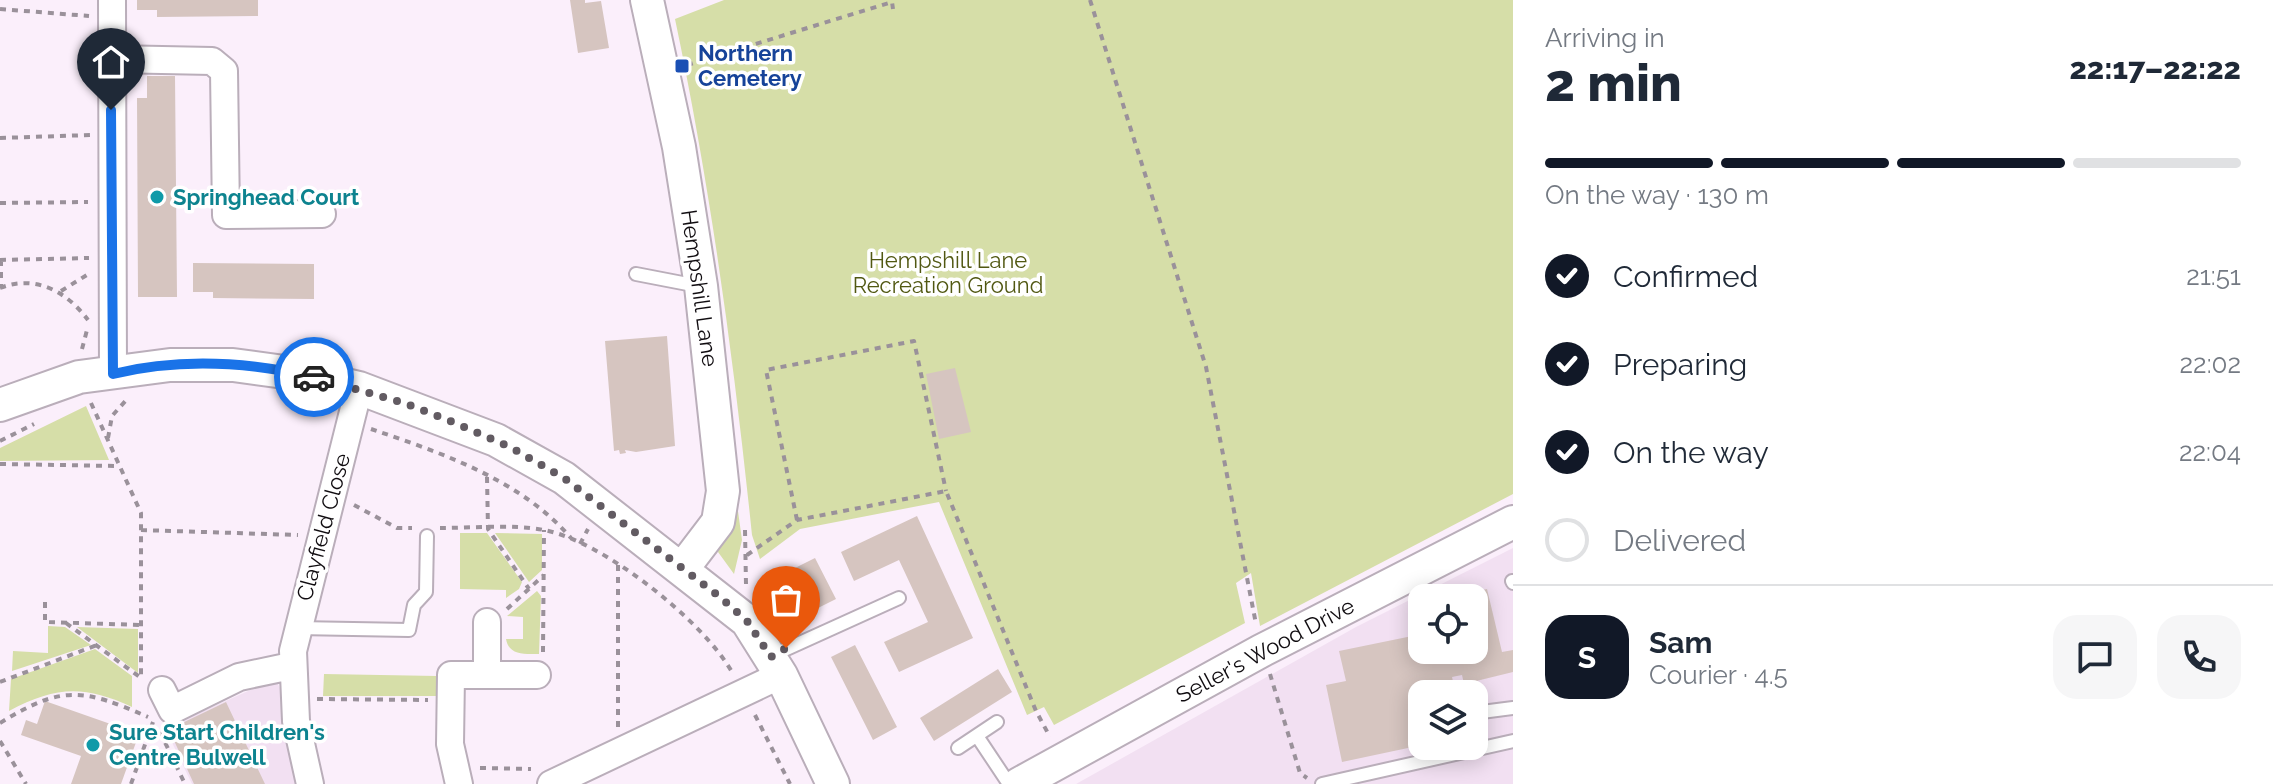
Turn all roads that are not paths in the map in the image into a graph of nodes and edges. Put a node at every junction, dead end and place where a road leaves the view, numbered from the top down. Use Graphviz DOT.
graph roads {
  1 [pos="647,0"];
  2 [pos="112,9"];
  3 [pos="112,59"];
  4 [pos="322,214"];
  5 [pos="636,274"];
  6 [pos="701,286"];
  7 [pos="113,374"];
  8 [pos="359,388"];
  9 [pos="0,405"];
  10 [pos="1513,522"];
  11 [pos="427,536"];
  12 [pos="683,568"];
  13 [pos="899,598"];
  14 [pos="487,622"];
  15 [pos="297,628"];
  16 [pos="291,666"];
  17 [pos="776,666"];
  18 [pos="487,674"];
  19 [pos="537,675"];
  20 [pos="149,692"];
  21 [pos="1513,708"];
  22 [pos="1488,711"];
  23 [pos="997,722"];
  24 [pos="977,736"];
  25 [pos="1513,741"];
  26 [pos="1488,745"];
  27 [pos="958,748"];
  28 [pos="1421,760"];
  29 [pos="456,776"];
  30 [pos="542,776"];
  31 [pos="310,784"];
  32 [pos="833,784"];
  33 [pos="1009,784"];
  34 [pos="1019,784"];
  35 [pos="1322,784"];
  1 -- 6 [label="street, Hempshill Lane"];
  2 -- 3 [label="street"];
  3 -- 4 [label="street"];
  3 -- 7 [label="street"];
  5 -- 6 [label="lane"];
  6 -- 12 [label="street, Hempshill Lane"];
  7 -- 8 [label="street"];
  7 -- 9 [label="street"];
  8 -- 12 [label="street"];
  8 -- 15 [label="street, Clayfield Close"];
  10 -- 34 [label="street, Seller's Wood Drive"];
  11 -- 15 [label="lane"];
  12 -- 17 [label="street"];
  13 -- 17 [label="lane"];
  14 -- 18 [label="street"];
  15 -- 16 [label="street, Clayfield Close"];
  16 -- 20 [label="street"];
  16 -- 31 [label="street, Clayfield Close"];
  17 -- 30 [label="street"];
  17 -- 32 [label="street"];
  18 -- 19 [label="street"];
  18 -- 29 [label="street"];
  21 -- 22 [label="lane"];
  23 -- 24 [label="lane"];
  24 -- 27 [label="lane"];
  24 -- 33 [label="lane"];
  25 -- 26 [label="lane"];
  28 -- 35 [label="lane"];
}
